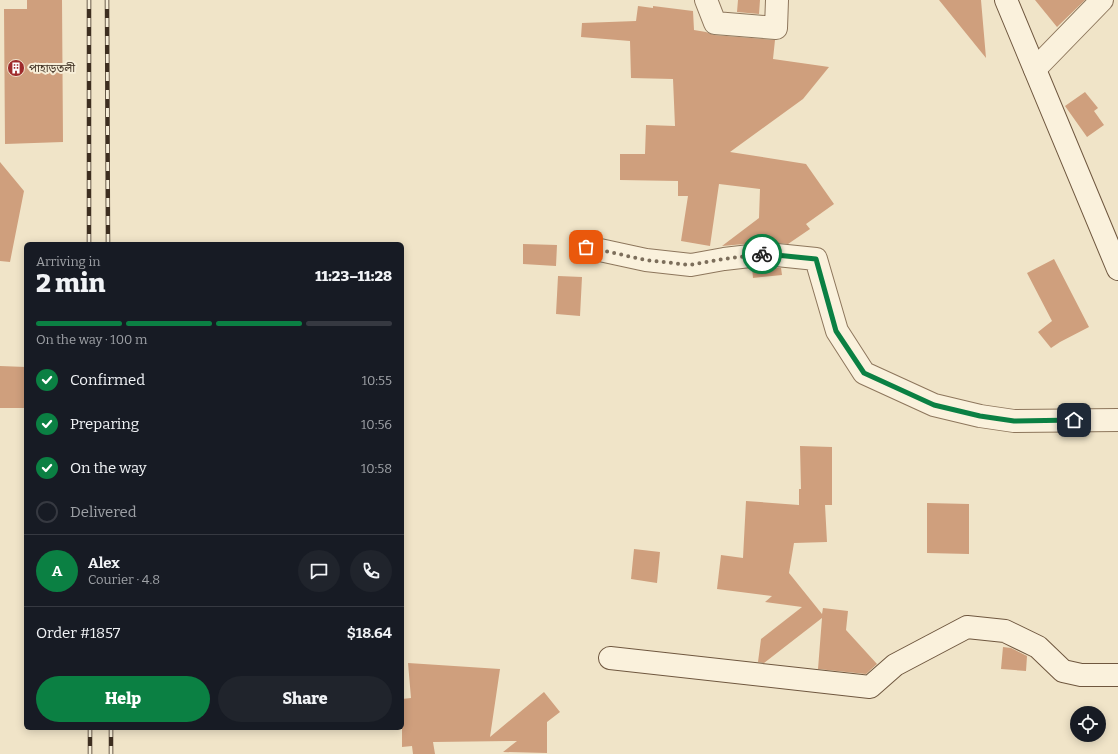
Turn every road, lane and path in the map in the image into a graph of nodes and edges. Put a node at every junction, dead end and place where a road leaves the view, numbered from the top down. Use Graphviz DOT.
graph roads {
  1 [pos="706,0"];
  2 [pos="776,0"];
  3 [pos="1006,0"];
  4 [pos="1102,0"];
  5 [pos="1035,69"];
  6 [pos="586,247"];
  7 [pos="1118,269"];
  8 [pos="1118,420"];
  9 [pos="610,658"];
  10 [pos="1118,675"];
  1 -- 2 [label="street"];
  3 -- 5 [label="street"];
  4 -- 5 [label="street"];
  5 -- 7 [label="street"];
  6 -- 8 [label="street"];
  9 -- 10 [label="street"];
}
